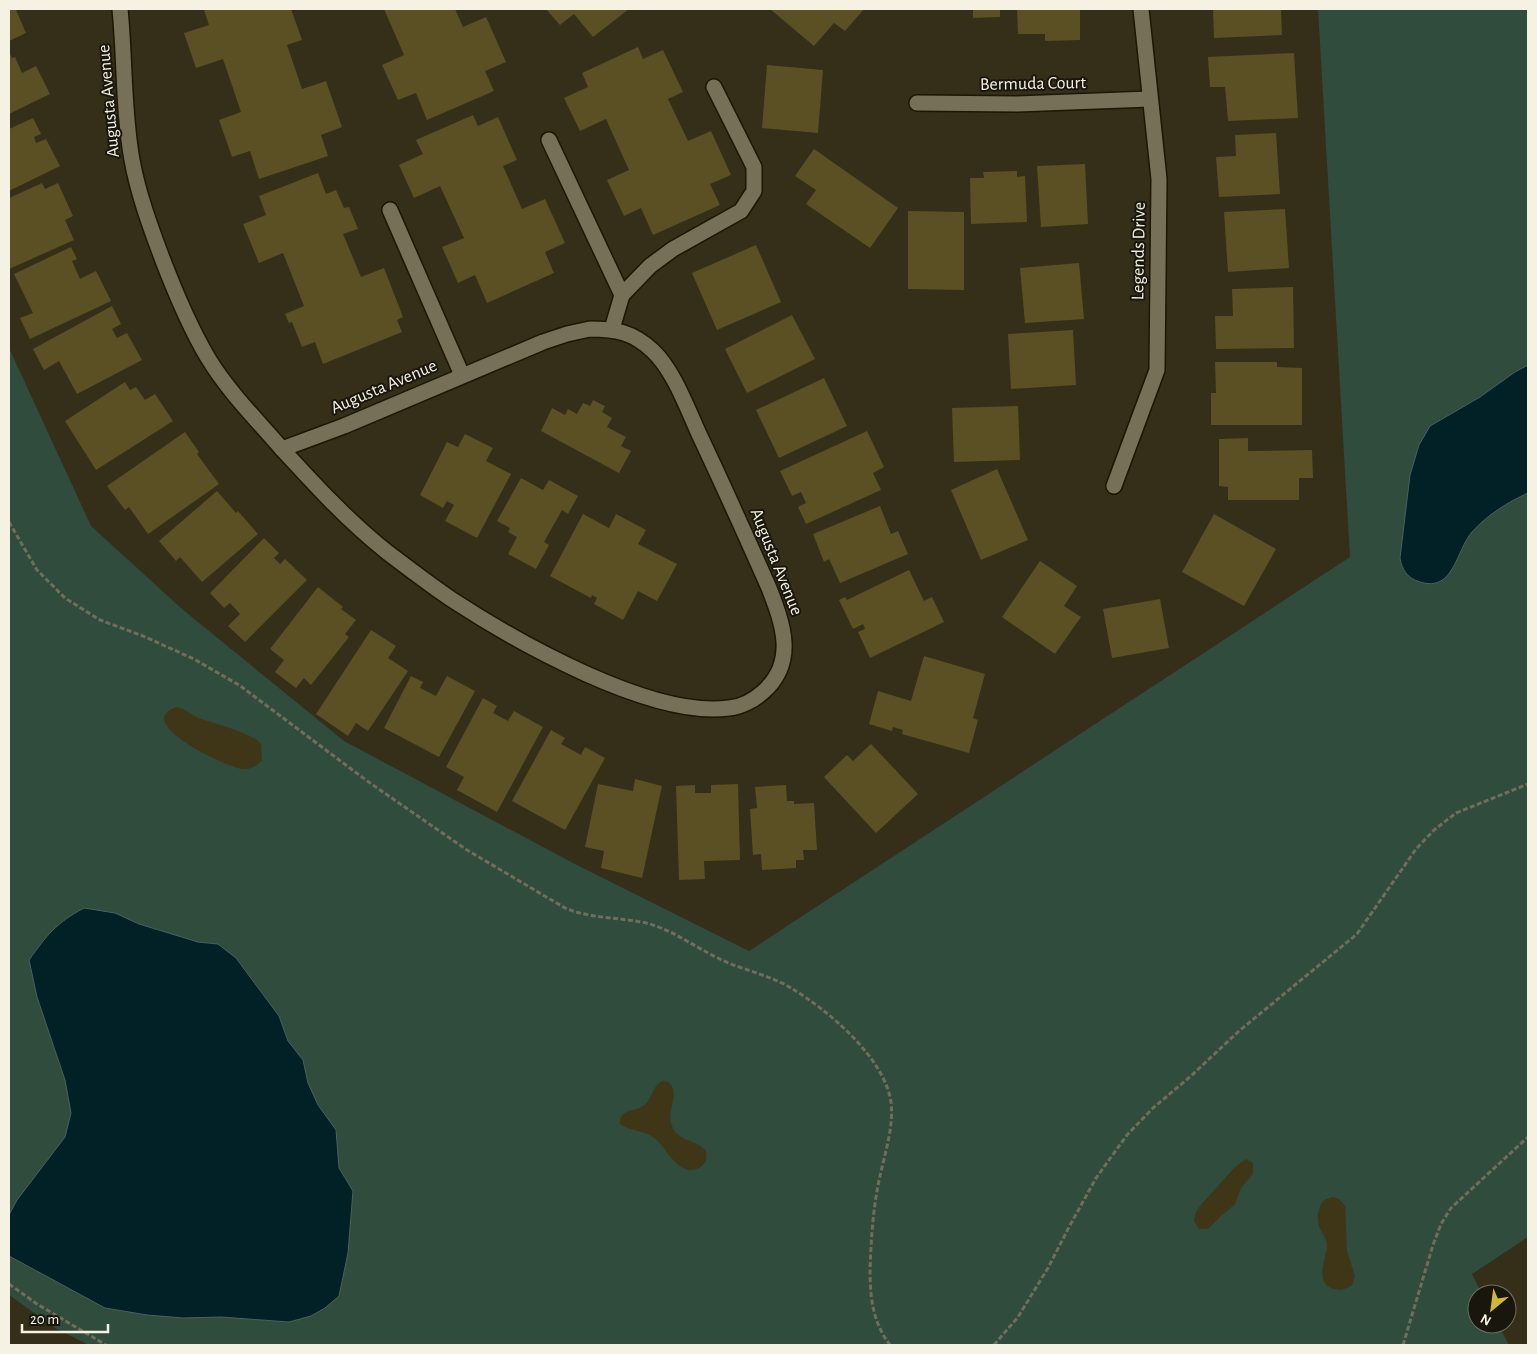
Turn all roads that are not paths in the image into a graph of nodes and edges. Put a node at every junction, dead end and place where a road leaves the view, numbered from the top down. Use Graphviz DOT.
graph roads {
  1 [pos="120,9"];
  2 [pos="1141,9"];
  3 [pos="714,87"];
  4 [pos="1150,99"];
  5 [pos="917,103"];
  6 [pos="549,140"];
  7 [pos="390,210"];
  8 [pos="622,295"];
  9 [pos="612,329"];
  10 [pos="462,375"];
  11 [pos="282,449"];
  12 [pos="1114,486"];
  1 -- 11 [label="street, Augusta Avenue"];
  2 -- 4 [label="street, Legends Drive"];
  3 -- 8 [label="street"];
  4 -- 5 [label="street, Bermuda Court"];
  4 -- 12 [label="street, Legends Drive"];
  6 -- 8 [label="street"];
  7 -- 10 [label="street"];
  8 -- 9 [label="street"];
  9 -- 10 [label="street, Augusta Avenue"];
  9 -- 11 [label="street, Augusta Avenue"];
  10 -- 11 [label="street, Augusta Avenue"];
}
